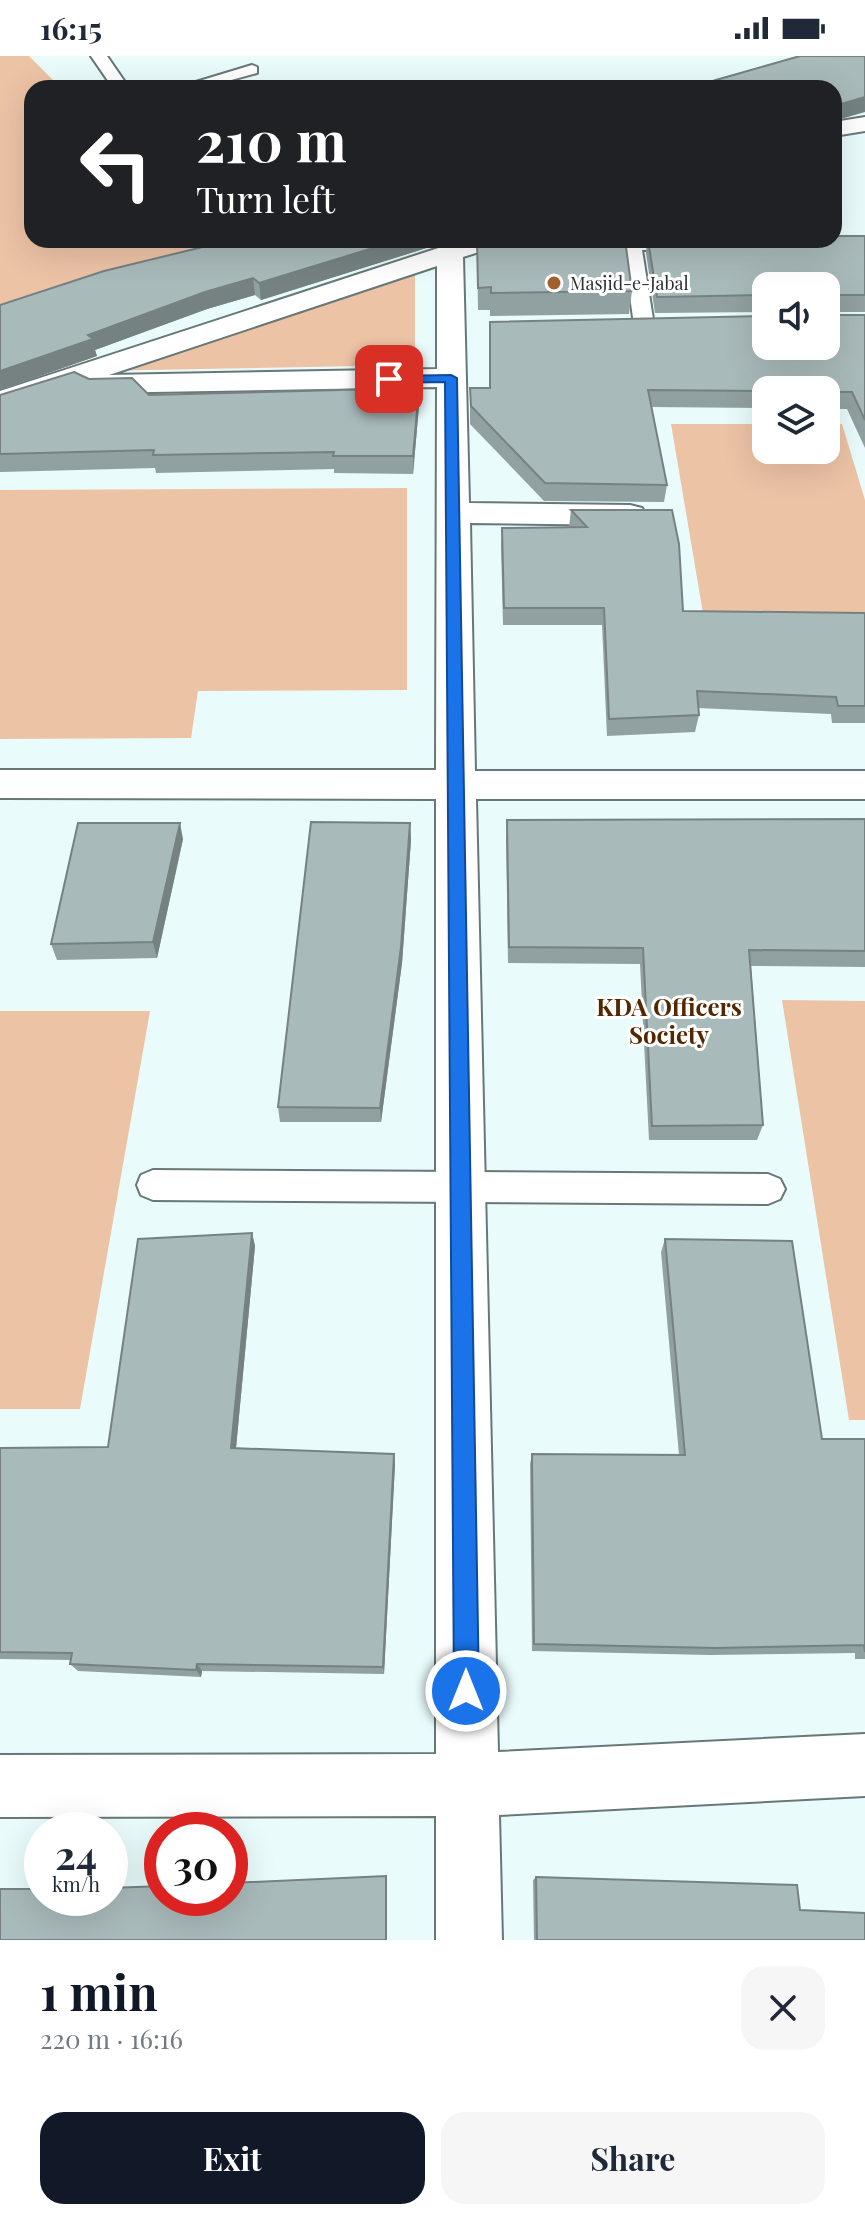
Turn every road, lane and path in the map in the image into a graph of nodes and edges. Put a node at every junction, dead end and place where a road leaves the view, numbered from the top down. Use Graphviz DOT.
graph roads {
  1 [pos="99,56"];
  2 [pos="252,70"];
  3 [pos="116,80"];
  4 [pos="214,80"];
  5 [pos="458,248"];
  6 [pos="467,248"];
  7 [pos="632,248"];
  8 [pos="674,324"];
  9 [pos="612,325"];
  10 [pos="644,325"];
  11 [pos="451,378"];
  12 [pos="48,385"];
  13 [pos="0,401"];
  14 [pos="452,513"];
  15 [pos="666,515"];
  16 [pos="456,783"];
  17 [pos="0,784"];
  18 [pos="865,785"];
  19 [pos="153,1185"];
  20 [pos="768,1189"];
  21 [pos="462,1190"];
  22 [pos="865,1765"];
  23 [pos="467,1785"];
  24 [pos="0,1786"];
  25 [pos="469,1940"];
  1 -- 3 [label="lane"];
  2 -- 4 [label="lane"];
  5 -- 12 [label="street"];
  6 -- 11 [label="street"];
  7 -- 10 [label="lane"];
  8 -- 10 [label="street"];
  9 -- 10 [label="street"];
  11 -- 12 [label="street"];
  11 -- 14 [label="street"];
  12 -- 13 [label="street"];
  14 -- 15 [label="street"];
  14 -- 16 [label="street"];
  16 -- 17 [label="street"];
  16 -- 18 [label="street"];
  16 -- 21 [label="street"];
  19 -- 21 [label="lane"];
  20 -- 21 [label="lane"];
  21 -- 23 [label="street"];
  22 -- 23 [label="street"];
  23 -- 24 [label="street"];
  23 -- 25 [label="street"];
}
